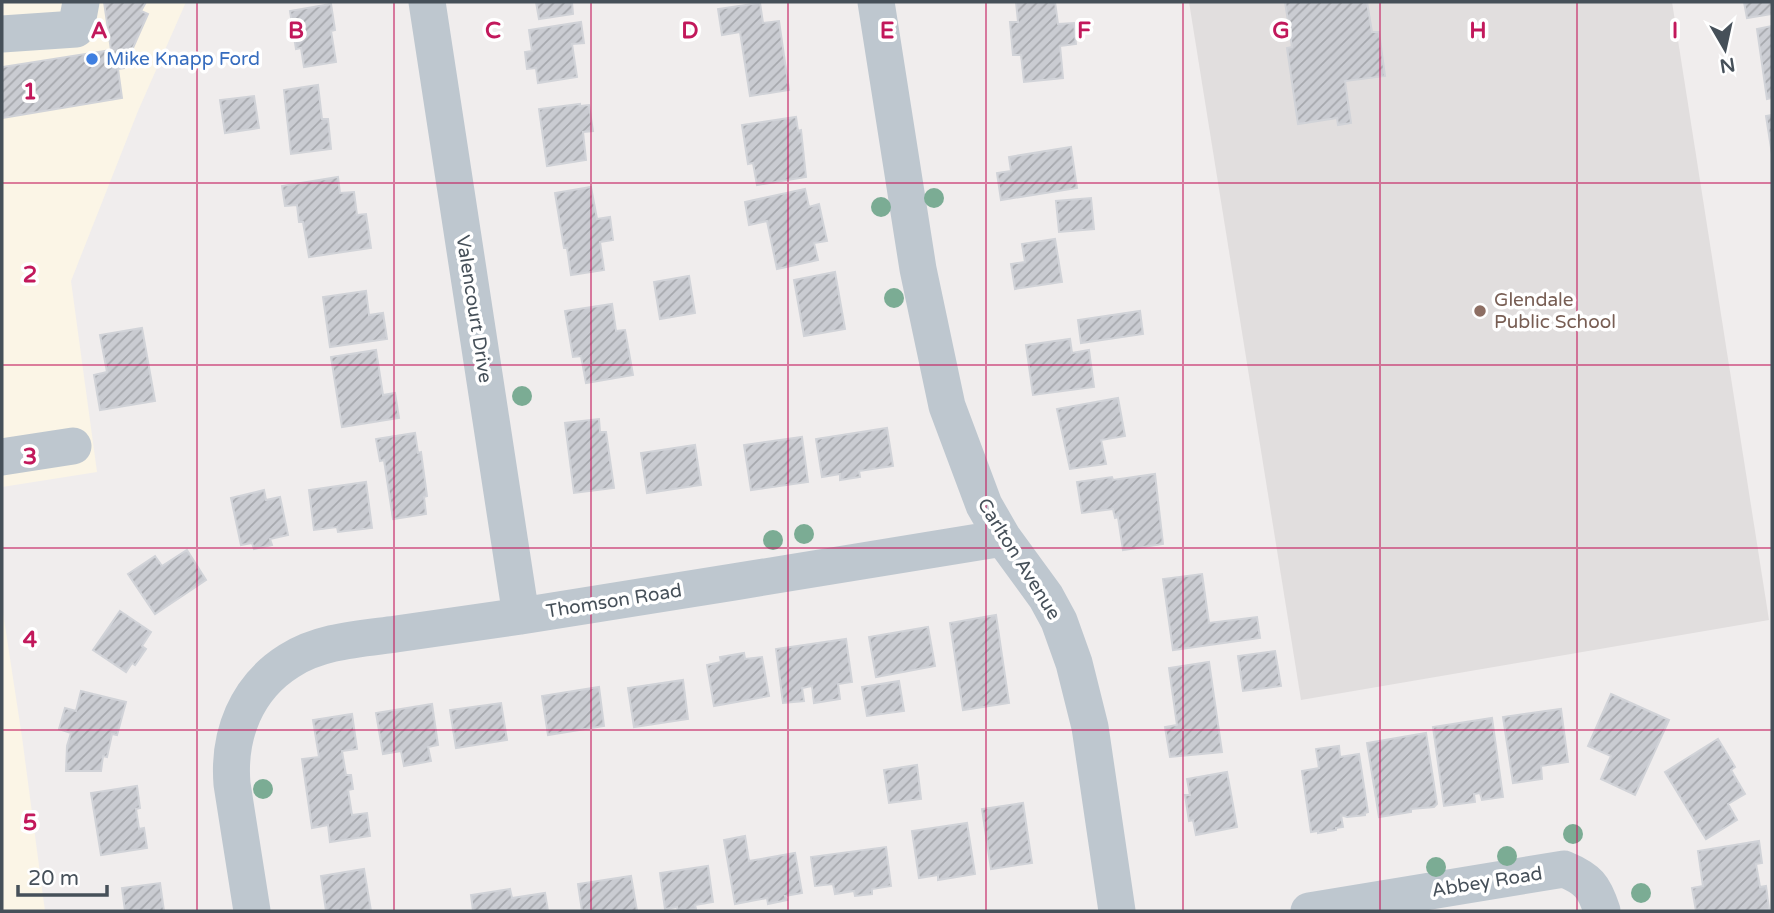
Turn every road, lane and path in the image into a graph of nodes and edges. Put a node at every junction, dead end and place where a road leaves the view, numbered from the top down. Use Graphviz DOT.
graph roads {
  1 [pos="81,2"];
  2 [pos="427,2"];
  3 [pos="876,2"];
  4 [pos="2,34"];
  5 [pos="73,446"];
  6 [pos="2,457"];
  7 [pos="1003,538"];
  8 [pos="521,616"];
  9 [pos="252,911"];
  10 [pos="1117,911"];
  11 [pos="1309,911"];
  12 [pos="1602,911"];
  1 -- 4 [label="street"];
  2 -- 8 [label="street, Valencourt Drive"];
  3 -- 7 [label="street, Carlton Avenue"];
  5 -- 6 [label="street"];
  7 -- 8 [label="street, Thomson Road"];
  7 -- 10 [label="street, Carlton Avenue"];
  8 -- 9 [label="street, Thomson Road"];
  11 -- 12 [label="street, Abbey Road"];
}
